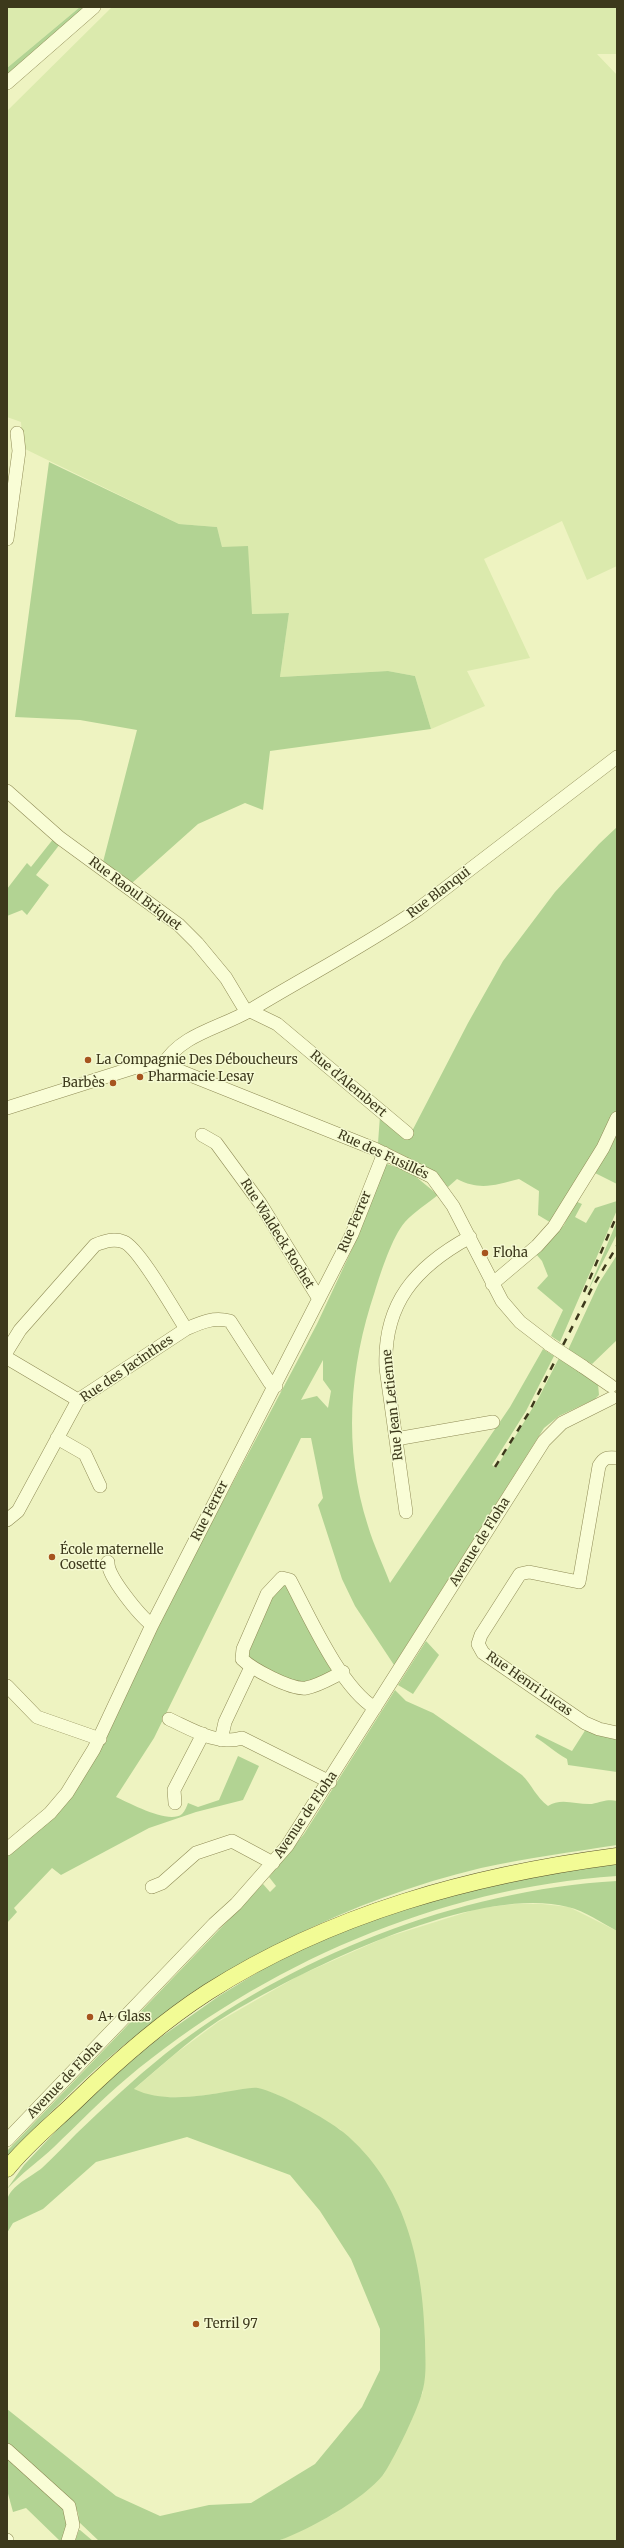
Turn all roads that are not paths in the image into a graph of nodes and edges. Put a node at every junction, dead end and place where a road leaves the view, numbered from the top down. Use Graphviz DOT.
graph roads {
  1 [pos="94,7"];
  2 [pos="7,83"];
  3 [pos="17,433"];
  4 [pos="7,539"];
  5 [pos="617,757"];
  6 [pos="7,791"];
  7 [pos="248,1011"];
  8 [pos="163,1065"];
  9 [pos="7,1108"];
  10 [pos="617,1118"];
  11 [pos="407,1133"];
  12 [pos="202,1135"];
  13 [pos="384,1153"];
  14 [pos="470,1237"];
  15 [pos="492,1284"];
  16 [pos="319,1299"];
  17 [pos="186,1329"];
  18 [pos="7,1351"];
  19 [pos="7,1358"];
  20 [pos="276,1386"];
  21 [pos="614,1392"];
  22 [pos="78,1400"];
  23 [pos="493,1422"];
  24 [pos="57,1438"];
  25 [pos="396,1439"];
  26 [pos="617,1458"];
  27 [pos="100,1486"];
  28 [pos="406,1512"];
  29 [pos="7,1520"];
  30 [pos="108,1562"];
  31 [pos="152,1625"];
  32 [pos="251,1667"];
  33 [pos="343,1672"];
  34 [pos="7,1686"];
  35 [pos="375,1708"];
  36 [pos="169,1719"];
  37 [pos="617,1733"];
  38 [pos="203,1734"];
  39 [pos="100,1739"];
  40 [pos="221,1740"];
  41 [pos="330,1782"];
  42 [pos="175,1802"];
  43 [pos="7,1849"];
  44 [pos="617,1856"];
  45 [pos="273,1863"];
  46 [pos="152,1887"];
  47 [pos="7,2140"];
  48 [pos="7,2169"];
  49 [pos="7,2450"];
  50 [pos="68,2541"];
  1 -- 2 [label="street"];
  3 -- 4 [label="street"];
  5 -- 7 [label="street, Rue Blanqui"];
  6 -- 7 [label="street, Rue Raoul Briquet"];
  7 -- 8 [label="street, Rue Blanqui"];
  7 -- 11 [label="street, Rue d'Alembert"];
  8 -- 9 [label="street"];
  8 -- 13 [label="street, Rue des Fusillés"];
  10 -- 15 [label="street"];
  12 -- 16 [label="street, Rue Waldeck Rochet"];
  13 -- 14 [label="street, Rue des Fusillés"];
  13 -- 16 [label="street, Rue Ferrer"];
  14 -- 15 [label="street, Rue des Fusillés"];
  14 -- 25 [label="street, Rue Jean Letienne"];
  15 -- 21 [label="street, Rue des Fusillés, bridge"];
  16 -- 20 [label="street, Rue Ferrer"];
  17 -- 18 [label="street"];
  17 -- 20 [label="street, Rue des Jacinthes"];
  17 -- 22 [label="street, Rue des Jacinthes"];
  19 -- 22 [label="street"];
  20 -- 31 [label="street, Rue Ferrer"];
  21 -- 35 [label="street, Avenue de Floha"];
  22 -- 24 [label="street, Rue des Jacinthes"];
  23 -- 25 [label="street"];
  24 -- 27 [label="street"];
  24 -- 29 [label="street, Rue des Jacinthes"];
  25 -- 28 [label="street, Rue Jean Letienne"];
  26 -- 37 [label="street, Rue Henri Lucas"];
  30 -- 31 [label="street"];
  31 -- 39 [label="street, Rue Ferrer"];
  32 -- 33 [label="street"];
  32 -- 33 [label="street"];
  32 -- 40 [label="street"];
  33 -- 35 [label="street"];
  34 -- 39 [label="street"];
  35 -- 41 [label="street, Avenue de Floha"];
  36 -- 38 [label="street"];
  38 -- 40 [label="street"];
  38 -- 42 [label="street"];
  39 -- 43 [label="street, Rue Ferrer"];
  40 -- 41 [label="street"];
  41 -- 45 [label="street, Avenue de Floha"];
  44 -- 48 [label="main road"];
  45 -- 46 [label="street"];
  45 -- 47 [label="street, Avenue de Floha"];
  49 -- 50 [label="street"];
}
